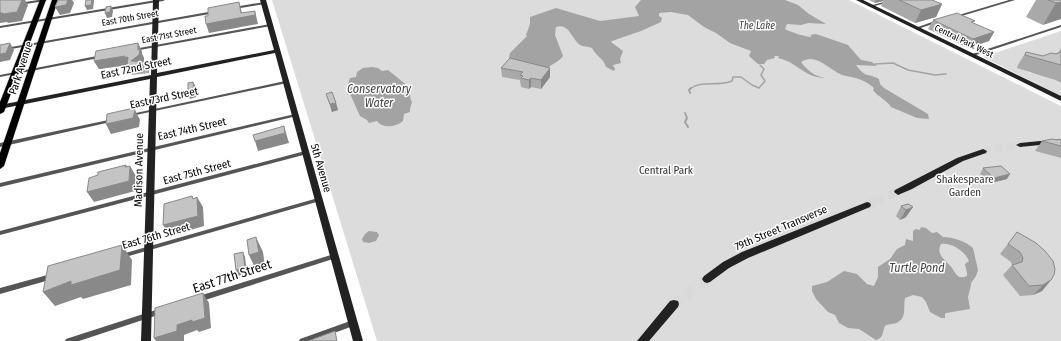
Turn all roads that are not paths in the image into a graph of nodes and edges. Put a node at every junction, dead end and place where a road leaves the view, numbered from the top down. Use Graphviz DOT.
graph roads {
  1 [pos="44,0"];
  2 [pos="55,0"];
  3 [pos="158,0"];
  4 [pos="859,0"];
  5 [pos="895,0"];
  6 [pos="1014,0"];
  7 [pos="263,1"];
  8 [pos="14,5"];
  9 [pos="871,6"];
  10 [pos="227,9"];
  11 [pos="219,11"];
  12 [pos="952,18"];
  13 [pos="49,19"];
  14 [pos="945,20"];
  15 [pos="35,21"];
  16 [pos="156,22"];
  17 [pos="270,25"];
  18 [pos="1061,26"];
  19 [pos="0,27"];
  20 [pos="916,28"];
  21 [pos="41,42"];
  22 [pos="26,45"];
  23 [pos="154,46"];
  24 [pos="0,50"];
  25 [pos="132,51"];
  26 [pos="277,51"];
  27 [pos="109,55"];
  28 [pos="971,55"];
  29 [pos="32,70"];
  30 [pos="14,73"];
  31 [pos="0,76"];
  32 [pos="153,76"];
  33 [pos="285,82"];
  34 [pos="1061,99"];
  35 [pos="21,103"];
  36 [pos="1,109"];
  37 [pos="152,111"];
  38 [pos="294,115"];
  39 [pos="127,116"];
  40 [pos="119,118"];
  41 [pos="4,144"];
  42 [pos="1020,145"];
  43 [pos="1061,145"];
  44 [pos="151,149"];
  45 [pos="983,151"];
  46 [pos="305,154"];
  47 [pos="0,166"];
  48 [pos="0,185"];
  49 [pos="898,192"];
  50 [pos="149,194"];
  51 [pos="318,200"];
  52 [pos="867,205"];
  53 [pos="0,233"];
  54 [pos="149,248"];
  55 [pos="334,256"];
  56 [pos="113,259"];
  57 [pos="60,274"];
  58 [pos="707,279"];
  59 [pos="0,291"];
  60 [pos="191,302"];
  61 [pos="674,304"];
  62 [pos="168,309"];
  63 [pos="147,316"];
  64 [pos="353,323"];
  65 [pos="69,341"];
  66 [pos="146,341"];
  67 [pos="303,341"];
  68 [pos="358,341"];
  69 [pos="642,341"];
  1 -- 8 [label="street"];
  1 -- 15 [label="main road, Park Avenue"];
  2 -- 13 [label="main road, Park Avenue"];
  3 -- 13 [label="street"];
  3 -- 16 [label="main road, Madison Avenue"];
  4 -- 9 [label="main road, Central Park West"];
  5 -- 9 [label="street"];
  6 -- 12 [label="street"];
  7 -- 10 [label="street"];
  7 -- 17 [label="main road, 5th Avenue"];
  9 -- 20 [label="main road, Central Park West"];
  11 -- 16 [label="street, East 70th Street"];
  13 -- 15 [label="street"];
  13 -- 21 [label="main road, Park Avenue"];
  14 -- 20 [label="street"];
  15 -- 19 [label="street"];
  15 -- 22 [label="main road, Park Avenue"];
  16 -- 21 [label="street, East 70th Street"];
  16 -- 23 [label="main road, Madison Avenue"];
  17 -- 23 [label="street, East 71st Street"];
  17 -- 26 [label="main road, 5th Avenue"];
  18 -- 28 [label="street"];
  20 -- 28 [label="main road, Central Park West"];
  21 -- 22 [label="street, East 70th Street"];
  21 -- 29 [label="main road, Park Avenue"];
  22 -- 24 [label="street, East 70th Street"];
  22 -- 30 [label="main road, Park Avenue"];
  23 -- 25 [label="street, East 71st Street"];
  23 -- 32 [label="main road, Madison Avenue"];
  26 -- 32 [label="main road, East 72nd Street"];
  26 -- 33 [label="main road, 5th Avenue"];
  27 -- 29 [label="street"];
  28 -- 34 [label="main road, Central Park West"];
  29 -- 30 [label="street"];
  29 -- 35 [label="main road, Park Avenue"];
  30 -- 31 [label="street"];
  30 -- 36 [label="main road, Park Avenue"];
  32 -- 35 [label="main road, East 72nd Street"];
  32 -- 37 [label="main road, Madison Avenue"];
  33 -- 37 [label="street, East 73rd Street"];
  33 -- 38 [label="main road, 5th Avenue"];
  35 -- 36 [label="main road, East 72nd Street"];
  35 -- 41 [label="main road, Park Avenue"];
  37 -- 39 [label="street, East 73rd Street"];
  37 -- 44 [label="main road, Madison Avenue"];
  38 -- 44 [label="street, East 74th Street"];
  38 -- 46 [label="main road, 5th Avenue"];
  40 -- 41 [label="street, East 73rd Street"];
  41 -- 47 [label="main road, Park Avenue"];
  42 -- 43 [label="main road"];
  44 -- 48 [label="street, East 74th Street"];
  44 -- 50 [label="main road, Madison Avenue"];
  45 -- 49 [label="main road"];
  46 -- 50 [label="street, East 75th Street"];
  46 -- 51 [label="main road, 5th Avenue"];
  50 -- 53 [label="street, East 75th Street"];
  50 -- 54 [label="main road, Madison Avenue"];
  51 -- 54 [label="street, East 76th Street"];
  51 -- 55 [label="main road, 5th Avenue"];
  52 -- 58 [label="main road, 79th Street Transverse"];
  54 -- 56 [label="street, East 76th Street"];
  54 -- 63 [label="main road, Madison Avenue"];
  55 -- 60 [label="street, East 77th Street"];
  55 -- 64 [label="main road, 5th Avenue"];
  57 -- 59 [label="street"];
  61 -- 69 [label="main road"];
  62 -- 63 [label="street"];
  63 -- 65 [label="street"];
  63 -- 66 [label="main road, Madison Avenue"];
  64 -- 67 [label="street"];
  64 -- 68 [label="main road, 5th Avenue"];
}
